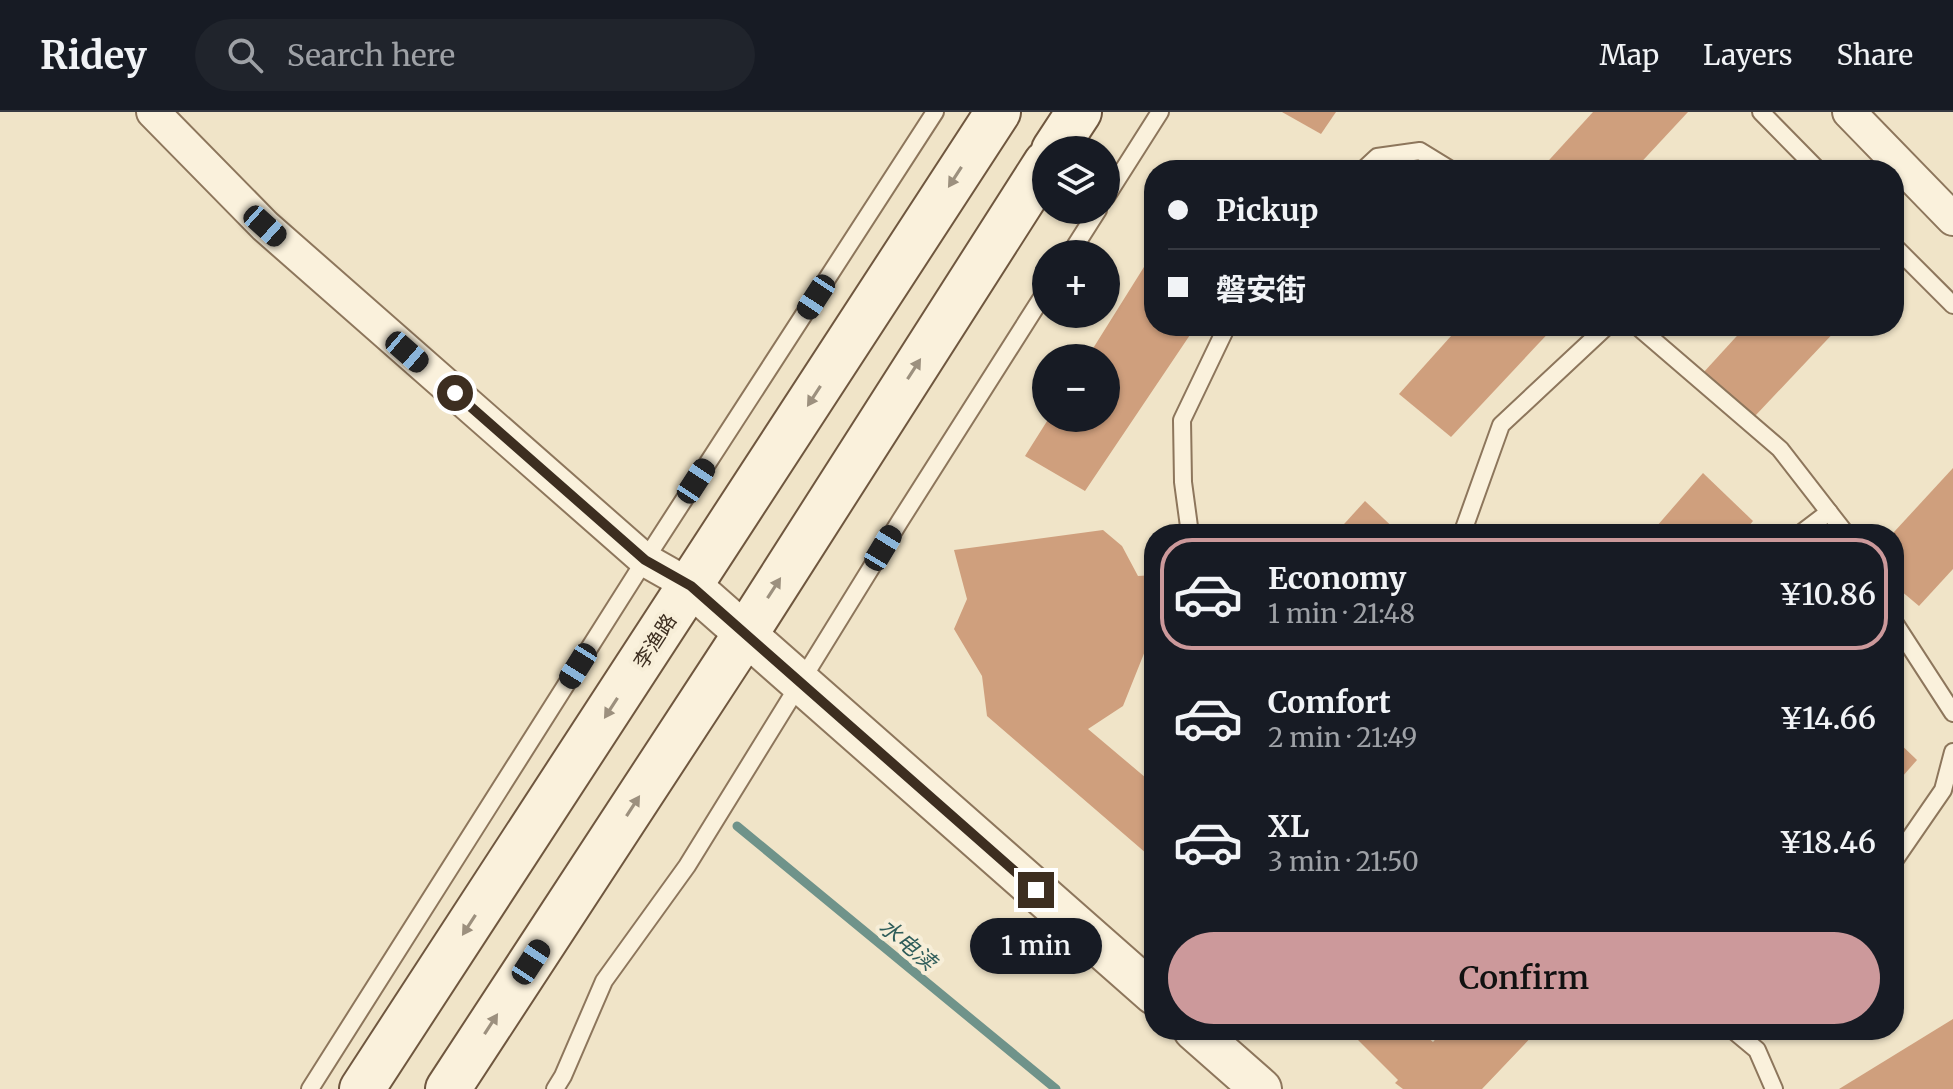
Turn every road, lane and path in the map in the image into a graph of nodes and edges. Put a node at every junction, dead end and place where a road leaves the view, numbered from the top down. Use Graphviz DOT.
graph roads {
  1 [pos="153,112"];
  2 [pos="935,112"];
  3 [pos="998,112"];
  4 [pos="1079,112"];
  5 [pos="1160,112"];
  6 [pos="1761,112"];
  7 [pos="1849,112"];
  8 [pos="1063,136"];
  9 [pos="1374,160"];
  10 [pos="1435,160"];
  11 [pos="1808,160"];
  12 [pos="1896,160"];
  13 [pos="1904,169"];
  14 [pos="1120,175"];
  15 [pos="1032,185"];
  16 [pos="1953,219"];
  17 [pos="1904,256"];
  18 [pos="1953,305"];
  19 [pos="1032,313"];
  20 [pos="1222,336"];
  21 [pos="1596,336"];
  22 [pos="1649,336"];
  23 [pos="1829,512"];
  24 [pos="1189,524"];
  25 [pos="1466,524"];
  26 [pos="1813,524"];
  27 [pos="1838,524"];
  28 [pos="645,560"];
  29 [pos="691,586"];
  30 [pos="746,633"];
  31 [pos="1904,637"];
  32 [pos="801,681"];
  33 [pos="1953,713"];
  34 [pos="1953,752"];
  35 [pos="1904,847"];
  36 [pos="1144,985"];
  37 [pos="1205,1040"];
  38 [pos="1746,1040"];
  39 [pos="310,1089"];
  40 [pos="362,1089"];
  41 [pos="448,1089"];
  42 [pos="555,1089"];
  43 [pos="1261,1089"];
  44 [pos="1774,1089"];
  1 -- 28 [label="street"];
  2 -- 28 [label="lane"];
  3 -- 29 [label="main road, 李渔路, one-way"];
  4 -- 8 [label="main road"];
  5 -- 14 [label="lane"];
  6 -- 11 [label="lane"];
  7 -- 12 [label="street"];
  9 -- 10 [label="lane"];
  13 -- 16 [label="street"];
  30 -- 15 [label="main road, one-way"];
  17 -- 18 [label="lane"];
  19 -- 32 [label="lane"];
  20 -- 24 [label="lane"];
  21 -- 25 [label="lane"];
  22 -- 23 [label="lane"];
  23 -- 26 [label="lane"];
  23 -- 27 [label="lane"];
  28 -- 29 [label="street"];
  28 -- 39 [label="lane"];
  29 -- 30 [label="street"];
  29 -- 40 [label="main road, 李渔路, one-way"];
  30 -- 32 [label="street"];
  41 -- 30 [label="main road, one-way"];
  31 -- 33 [label="lane"];
  32 -- 36 [label="street"];
  32 -- 42 [label="lane"];
  34 -- 35 [label="lane"];
  37 -- 43 [label="street"];
  38 -- 44 [label="lane"];
}
